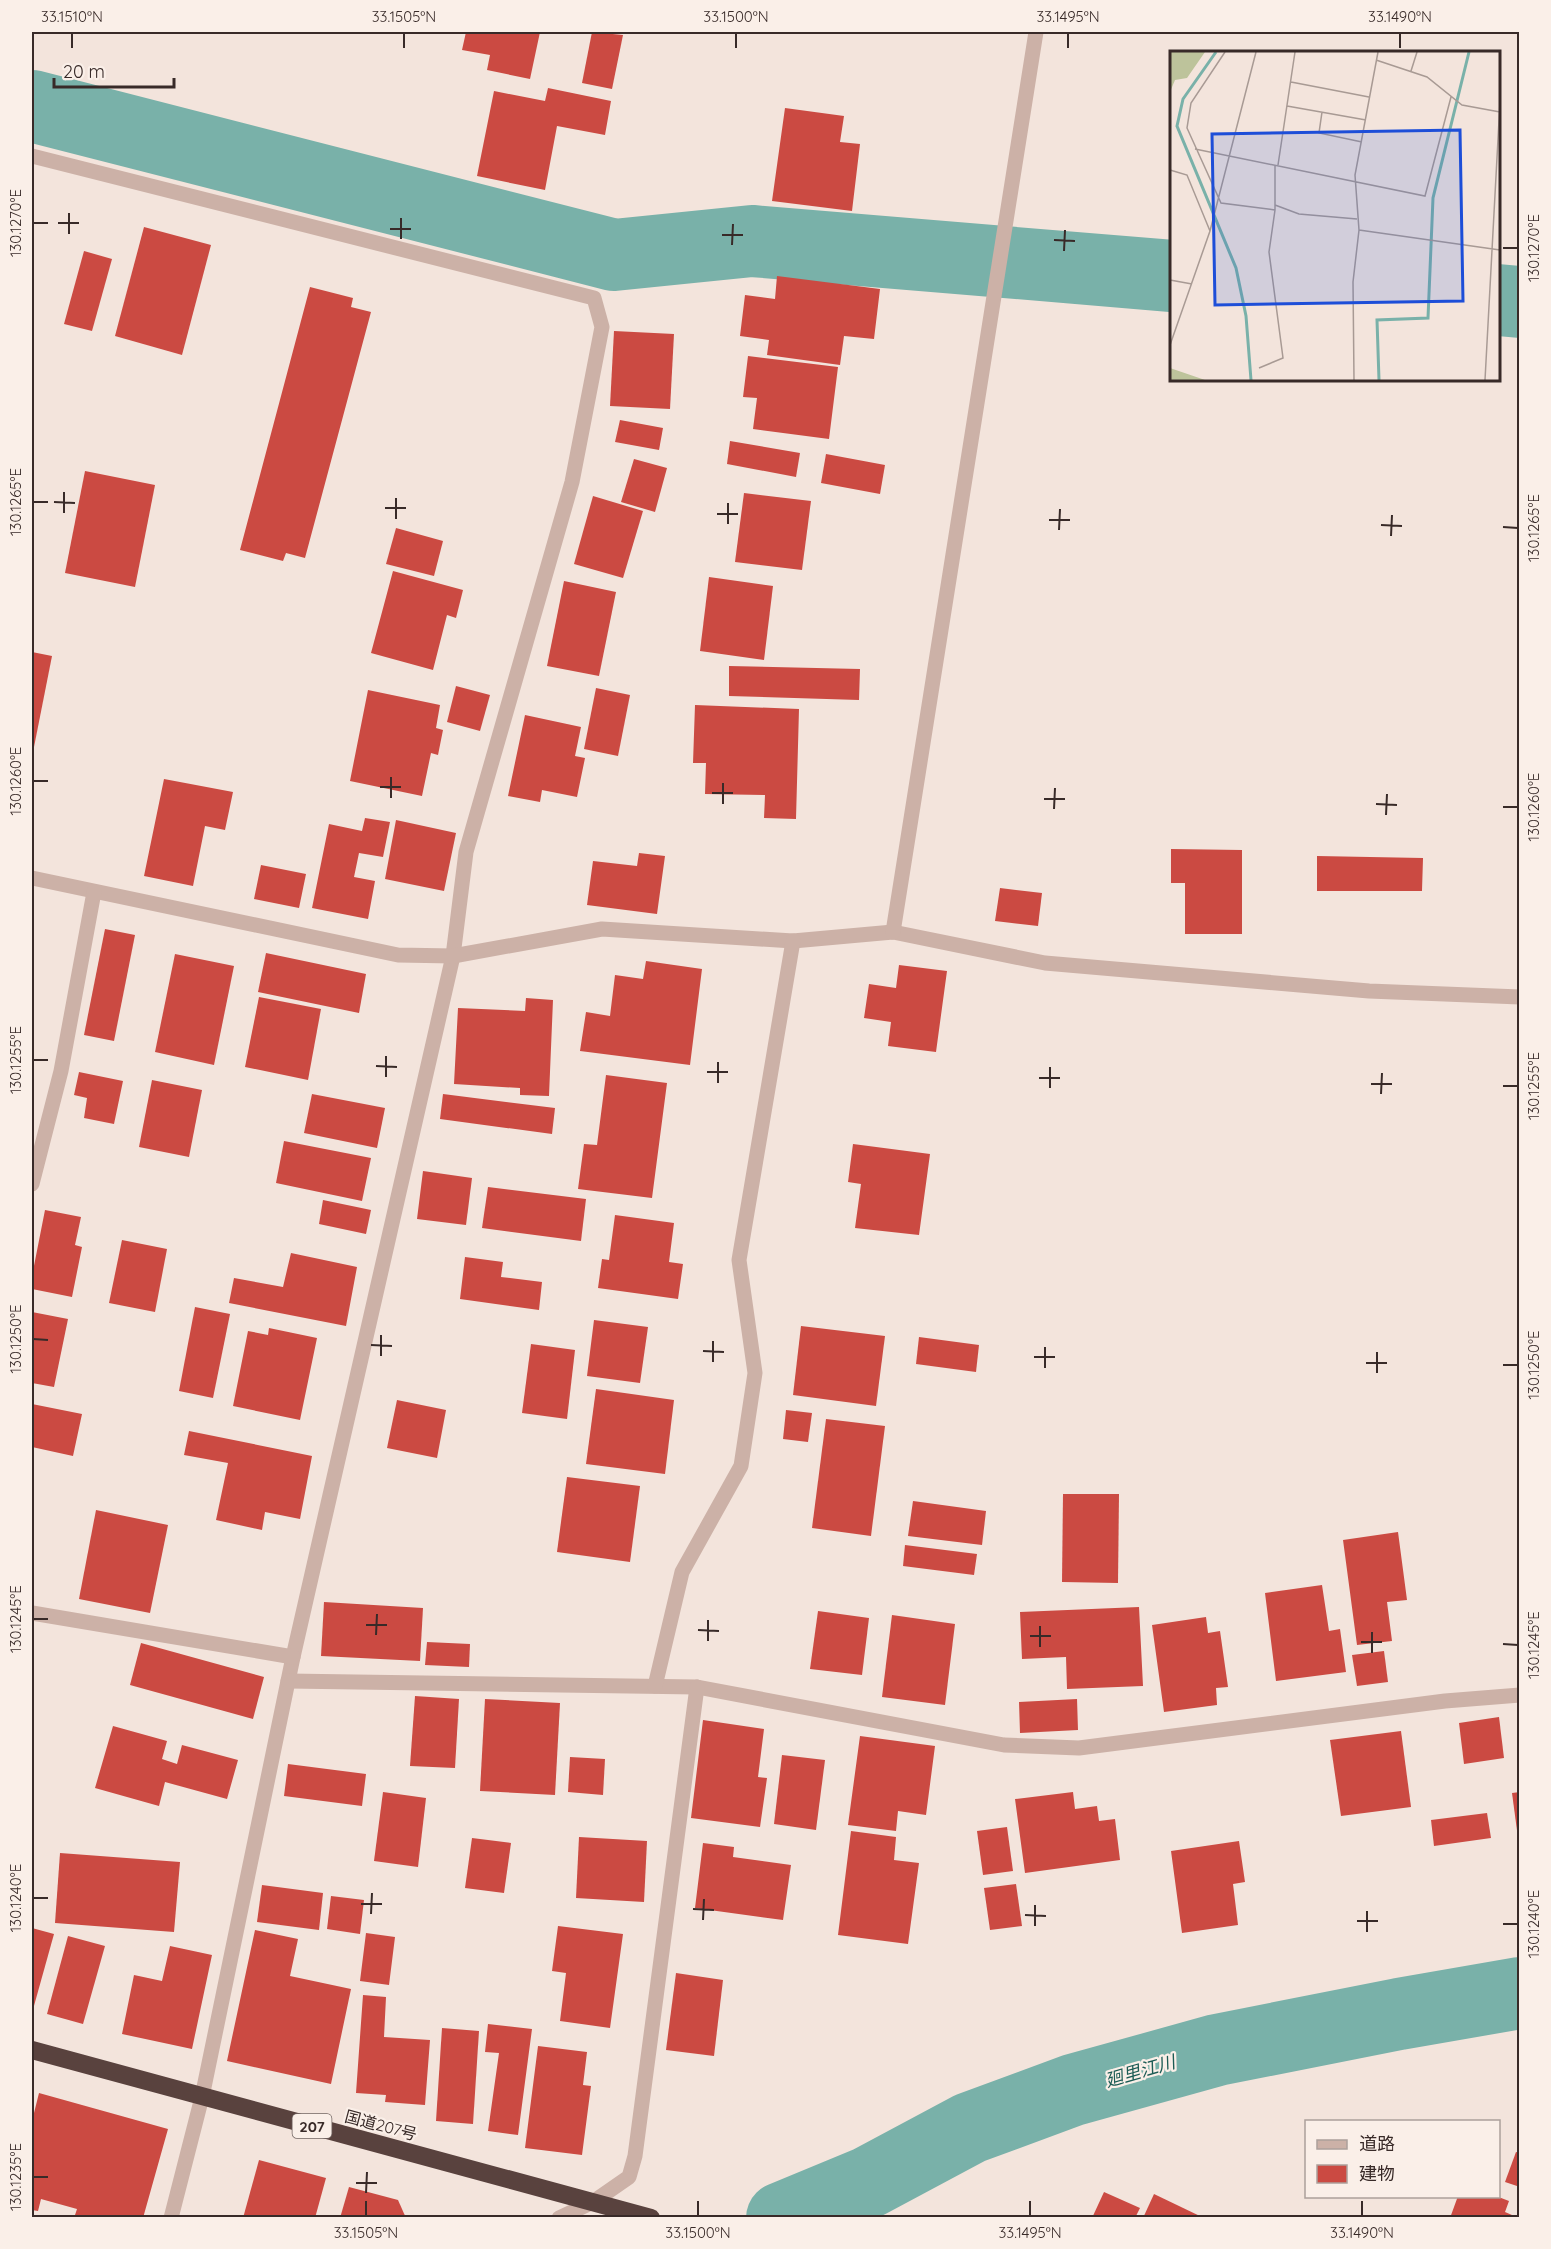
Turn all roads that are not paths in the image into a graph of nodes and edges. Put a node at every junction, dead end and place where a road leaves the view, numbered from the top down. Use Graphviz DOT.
graph roads {
  1 [pos="1036,32"];
  2 [pos="32,156"];
  3 [pos="32,878"];
  4 [pos="94,892"];
  5 [pos="893,932"];
  6 [pos="793,941"];
  7 [pos="453,956"];
  8 [pos="1520,996"];
  9 [pos="32,1184"];
  10 [pos="32,1613"];
  11 [pos="294,1657"];
  12 [pos="288,1681"];
  13 [pos="655,1686"];
  14 [pos="697,1687"];
  15 [pos="1520,1695"];
  16 [pos="32,2050"];
  17 [pos="202,2097"];
  18 [pos="593,2202"];
  19 [pos="171,2217"];
  20 [pos="559,2217"];
  21 [pos="651,2217"];
  1 -- 5 [label="street"];
  2 -- 7 [label="street"];
  3 -- 4 [label="street"];
  4 -- 7 [label="street"];
  4 -- 9 [label="street"];
  5 -- 6 [label="street"];
  5 -- 8 [label="street"];
  6 -- 7 [label="street"];
  6 -- 13 [label="street"];
  7 -- 11 [label="street"];
  10 -- 11 [label="street"];
  11 -- 12 [label="street"];
  12 -- 13 [label="street"];
  12 -- 17 [label="street"];
  13 -- 14 [label="street"];
  14 -- 15 [label="street"];
  14 -- 18 [label="street"];
  16 -- 17 [label="highway, 国道207号 / 207"];
  17 -- 18 [label="highway, 国道207号 / 207"];
  17 -- 19 [label="street"];
  18 -- 20 [label="street"];
  18 -- 21 [label="highway, 国道207号 / 207"];
}
